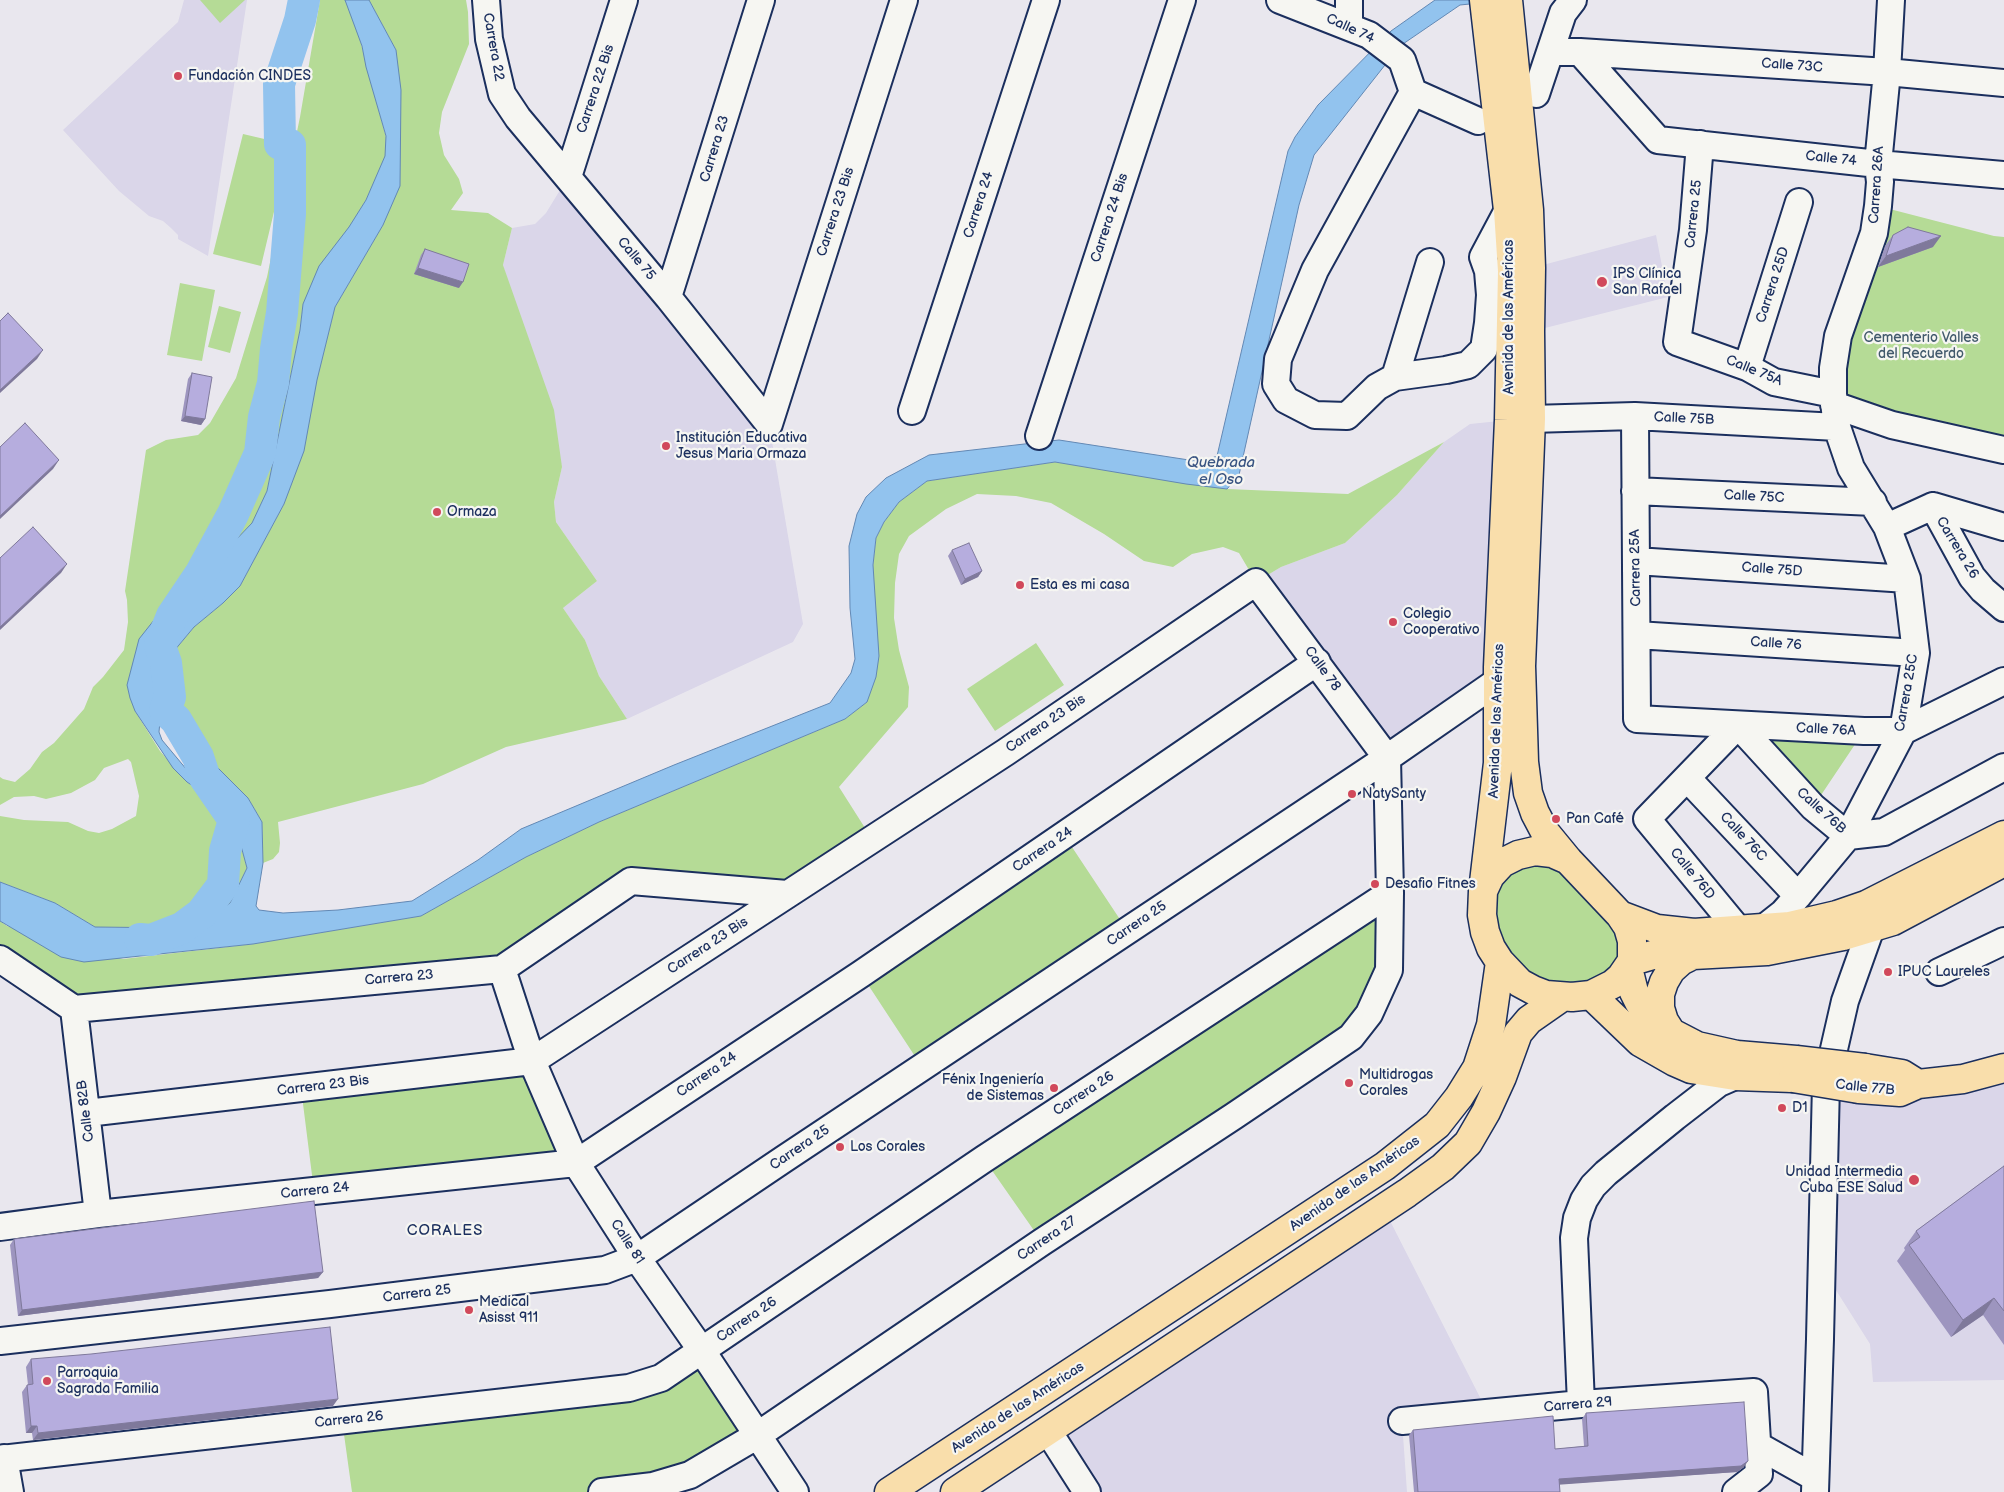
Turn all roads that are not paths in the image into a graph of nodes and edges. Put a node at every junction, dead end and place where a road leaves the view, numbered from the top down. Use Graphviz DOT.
graph roads {
  1 [pos="486,0"];
  2 [pos="624,0"];
  3 [pos="761,0"];
  4 [pos="904,0"];
  5 [pos="1046,0"];
  6 [pos="1182,0"];
  7 [pos="1280,0"];
  8 [pos="1349,0"];
  9 [pos="1484,0"];
  10 [pos="1508,0"];
  11 [pos="1573,0"];
  12 [pos="1891,0"];
  13 [pos="1499,29"];
  14 [pos="1359,31"];
  15 [pos="1551,52"];
  16 [pos="1580,52"];
  17 [pos="1886,72"];
  18 [pos="2004,83"];
  19 [pos="1413,92"];
  20 [pos="502,94"];
  21 [pos="1536,94"];
  22 [pos="1478,121"];
  23 [pos="1700,144"];
  24 [pos="1878,164"];
  25 [pos="2004,175"];
  26 [pos="568,177"];
  27 [pos="1799,202"];
  28 [pos="1508,210"];
  29 [pos="1430,262"];
  30 [pos="668,297"];
  31 [pos="1677,342"];
  32 [pos="1747,367"];
  33 [pos="1395,376"];
  34 [pos="1835,409"];
  35 [pos="912,411"];
  36 [pos="1635,416"];
  37 [pos="1531,419"];
  38 [pos="769,424"];
  39 [pos="1038,436"];
  40 [pos="2004,450"];
  41 [pos="1635,491"];
  42 [pos="1872,502"];
  43 [pos="1933,506"];
  44 [pos="1887,527"];
  45 [pos="2004,527"];
  46 [pos="1636,561"];
  47 [pos="1907,579"];
  48 [pos="1256,582"];
  49 [pos="2004,608"];
  50 [pos="1636,635"];
  51 [pos="1916,653"];
  52 [pos="1317,662"];
  53 [pos="1498,681"];
  54 [pos="2004,681"];
  55 [pos="1637,719"];
  56 [pos="1738,726"];
  57 [pos="1903,731"];
  58 [pos="1387,758"];
  59 [pos="2004,767"];
  60 [pos="1687,778"];
  61 [pos="1848,836"];
  62 [pos="2004,836"];
  63 [pos="1568,860"];
  64 [pos="2004,862"];
  65 [pos="1483,891"];
  66 [pos="787,894"];
  67 [pos="1390,894"];
  68 [pos="1620,915"];
  69 [pos="1774,918"];
  70 [pos="1871,928"];
  71 [pos="2004,941"];
  72 [pos="1694,956"];
  73 [pos="0,960"];
  74 [pos="1500,962"];
  75 [pos="1630,965"];
  76 [pos="502,969"];
  77 [pos="1939,972"];
  78 [pos="1591,994"];
  79 [pos="1562,997"];
  80 [pos="74,1009"];
  81 [pos="1672,1033"];
  82 [pos="532,1061"];
  83 [pos="1675,1062"];
  84 [pos="2004,1068"];
  85 [pos="1795,1069"];
  86 [pos="1736,1076"];
  87 [pos="86,1113"];
  88 [pos="1675,1117"];
  89 [pos="576,1163"];
  90 [pos="1361,1181"];
  91 [pos="98,1214"];
  92 [pos="0,1227"];
  93 [pos="638,1258"];
  94 [pos="0,1341"];
  95 [pos="702,1351"];
  96 [pos="1581,1404"];
  97 [pos="1402,1421"];
  98 [pos="1048,1431"];
  99 [pos="758,1435"];
  100 [pos="1757,1445"];
  101 [pos="2,1458"];
  102 [pos="1814,1485"];
  103 [pos="10,1492"];
  104 [pos="602,1492"];
  105 [pos="795,1492"];
  106 [pos="889,1492"];
  107 [pos="955,1492"];
  108 [pos="1087,1492"];
  109 [pos="1736,1492"];
  1 -- 20 [label="street, Carrera 22"];
  2 -- 26 [label="street, Carrera 22 Bis"];
  3 -- 30 [label="street, Carrera 23"];
  4 -- 38 [label="street, Carrera 23 Bis"];
  5 -- 35 [label="street, Carrera 24"];
  6 -- 39 [label="street, Carrera 24 Bis"];
  7 -- 14 [label="street, Calle 74"];
  8 -- 14 [label="street"];
  9 -- 13 [label="main road, Avenida de las Américas"];
  10 -- 13 [label="main road, Avenida de las Américas"];
  11 -- 15 [label="street"];
  12 -- 17 [label="street, Carrera 26A"];
  13 -- 28 [label="main road, Avenida de las Américas"];
  13 -- 37 [label="main road, Avenida de las Américas"];
  14 -- 19 [label="street, Calle 74"];
  15 -- 16 [label="street, Calle 73C"];
  15 -- 21 [label="street"];
  16 -- 17 [label="street, Calle 73C"];
  16 -- 23 [label="street, Calle 74"];
  17 -- 18 [label="street, Calle 73C"];
  17 -- 24 [label="street, Carrera 26A"];
  19 -- 22 [label="street"];
  19 -- 33 [label="street"];
  20 -- 26 [label="street, Calle 75"];
  23 -- 24 [label="street, Calle 74"];
  23 -- 31 [label="street, Carrera 25"];
  24 -- 25 [label="street, Calle 74"];
  24 -- 34 [label="street, Carrera 26A"];
  26 -- 30 [label="street, Calle 75"];
  27 -- 32 [label="street, Carrera 25D"];
  28 -- 33 [label="street"];
  28 -- 53 [label="main road, Avenida de las Américas"];
  29 -- 33 [label="street"];
  30 -- 38 [label="street, Calle 75"];
  31 -- 32 [label="street, Calle 75A"];
  32 -- 34 [label="street, Calle 75A"];
  34 -- 36 [label="street, Calle 75B"];
  34 -- 40 [label="street"];
  34 -- 42 [label="street, Carrera 25C"];
  36 -- 37 [label="street, Calle 75B"];
  36 -- 41 [label="street, Carrera 25A"];
  37 -- 63 [label="main road, Avenida de las Américas"];
  41 -- 42 [label="street, Calle 75C"];
  41 -- 46 [label="street, Carrera 25A"];
  42 -- 44 [label="street, Carrera 25C"];
  43 -- 44 [label="street"];
  43 -- 45 [label="street"];
  43 -- 49 [label="street, Carrera 26"];
  44 -- 47 [label="street, Carrera 25C"];
  46 -- 47 [label="street, Calle 75D"];
  46 -- 50 [label="street, Carrera 25A"];
  47 -- 51 [label="street, Carrera 25C"];
  48 -- 52 [label="street, Calle 78"];
  48 -- 66 [label="street, Carrera 23 Bis"];
  50 -- 51 [label="street, Calle 76"];
  50 -- 55 [label="street, Carrera 25A"];
  51 -- 57 [label="street, Carrera 25C"];
  52 -- 58 [label="street, Calle 78"];
  52 -- 89 [label="street, Carrera 24"];
  53 -- 58 [label="street, Carrera 25"];
  53 -- 65 [label="main road, Avenida de las Américas"];
  54 -- 57 [label="street, Calle 76A"];
  55 -- 56 [label="street, Calle 76A"];
  56 -- 57 [label="street, Calle 76A"];
  56 -- 60 [label="street"];
  56 -- 61 [label="street, Calle 76B"];
  57 -- 61 [label="street, Carrera 25C"];
  58 -- 67 [label="street, Carrera 27"];
  58 -- 93 [label="street, Carrera 25"];
  59 -- 61 [label="street, Calle 76B"];
  60 -- 69 [label="street, Calle 76C"];
  60 -- 69 [label="street, Calle 76D"];
  61 -- 69 [label="street, Carrera 25C"];
  62 -- 69 [label="main road"];
  63 -- 65 [label="main road"];
  63 -- 68 [label="main road"];
  64 -- 70 [label="main road"];
  65 -- 74 [label="main road, Avenida de las Américas"];
  66 -- 76 [label="street, Carrera 23"];
  66 -- 82 [label="street, Carrera 23 Bis"];
  67 -- 95 [label="street, Carrera 26"];
  67 -- 99 [label="street, Carrera 27"];
  68 -- 69 [label="main road"];
  68 -- 75 [label="main road"];
  70 -- 72 [label="main road"];
  70 -- 102 [label="street"];
  71 -- 77 [label="street"];
  72 -- 75 [label="main road"];
  72 -- 81 [label="main road"];
  73 -- 80 [label="street"];
  74 -- 79 [label="main road"];
  74 -- 90 [label="main road, Avenida de las Américas"];
  75 -- 78 [label="main road"];
  75 -- 81 [label="main road, Calle 77B"];
  76 -- 80 [label="street, Carrera 23"];
  76 -- 82 [label="street, Calle 81"];
  78 -- 79 [label="main road"];
  78 -- 83 [label="main road, Calle 77B"];
  79 -- 98 [label="main road"];
  80 -- 87 [label="street, Calle 82B"];
  81 -- 85 [label="main road, Calle 77B"];
  82 -- 87 [label="street, Carrera 23 Bis"];
  82 -- 89 [label="street, Calle 81"];
  83 -- 86 [label="main road, Calle 77B"];
  83 -- 88 [label="street"];
  84 -- 85 [label="main road, Calle 77B, bridge"];
  85 -- 86 [label="main road, Calle 77B"];
  86 -- 88 [label="street"];
  87 -- 91 [label="street, Calle 82B"];
  88 -- 96 [label="street"];
  89 -- 91 [label="street, Carrera 24"];
  89 -- 93 [label="street, Calle 81"];
  90 -- 98 [label="main road"];
  90 -- 106 [label="main road, Avenida de las Américas"];
  91 -- 92 [label="street, Carrera 24"];
  93 -- 94 [label="street, Carrera 25"];
  93 -- 95 [label="street, Calle 81"];
  95 -- 99 [label="street, Calle 81"];
  95 -- 101 [label="street, Carrera 26"];
  96 -- 97 [label="street, Carrera 29"];
  96 -- 100 [label="street, Carrera 29"];
  98 -- 107 [label="main road"];
  98 -- 108 [label="street"];
  99 -- 104 [label="street, Carrera 27"];
  99 -- 105 [label="street, Calle 81"];
  100 -- 102 [label="street"];
  100 -- 109 [label="street"];
  101 -- 103 [label="street"];
}
